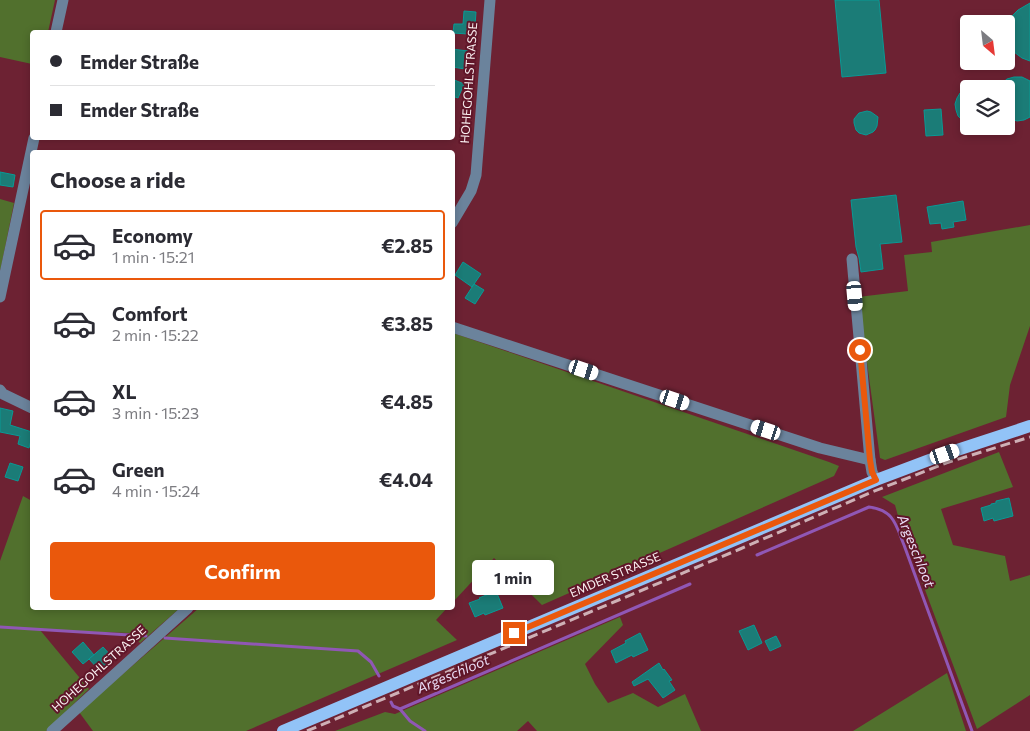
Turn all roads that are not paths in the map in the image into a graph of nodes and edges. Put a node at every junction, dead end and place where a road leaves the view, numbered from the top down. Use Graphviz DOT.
graph roads {
  1 [pos="63,0"];
  2 [pos="490,0"];
  3 [pos="56,30"];
  4 [pos="30,157"];
  5 [pos="455,218"];
  6 [pos="852,260"];
  7 [pos="0,297"];
  8 [pos="455,328"];
  9 [pos="0,390"];
  10 [pos="30,407"];
  11 [pos="1030,426"];
  12 [pos="870,460"];
  13 [pos="876,480"];
  14 [pos="186,610"];
  15 [pos="52,731"];
  16 [pos="283,731"];
  1 -- 3 [label="street"];
  2 -- 5 [label="street, HOHEGOHLSTRASSE"];
  4 -- 7 [label="street"];
  6 -- 12 [label="street"];
  8 -- 12 [label="street"];
  9 -- 10 [label="street"];
  11 -- 13 [label="main road, EMDER STRASSE"];
  12 -- 13 [label="street"];
  13 -- 16 [label="main road, EMDER STRASSE"];
  14 -- 15 [label="street, HOHEGOHLSTRASSE"];
}
